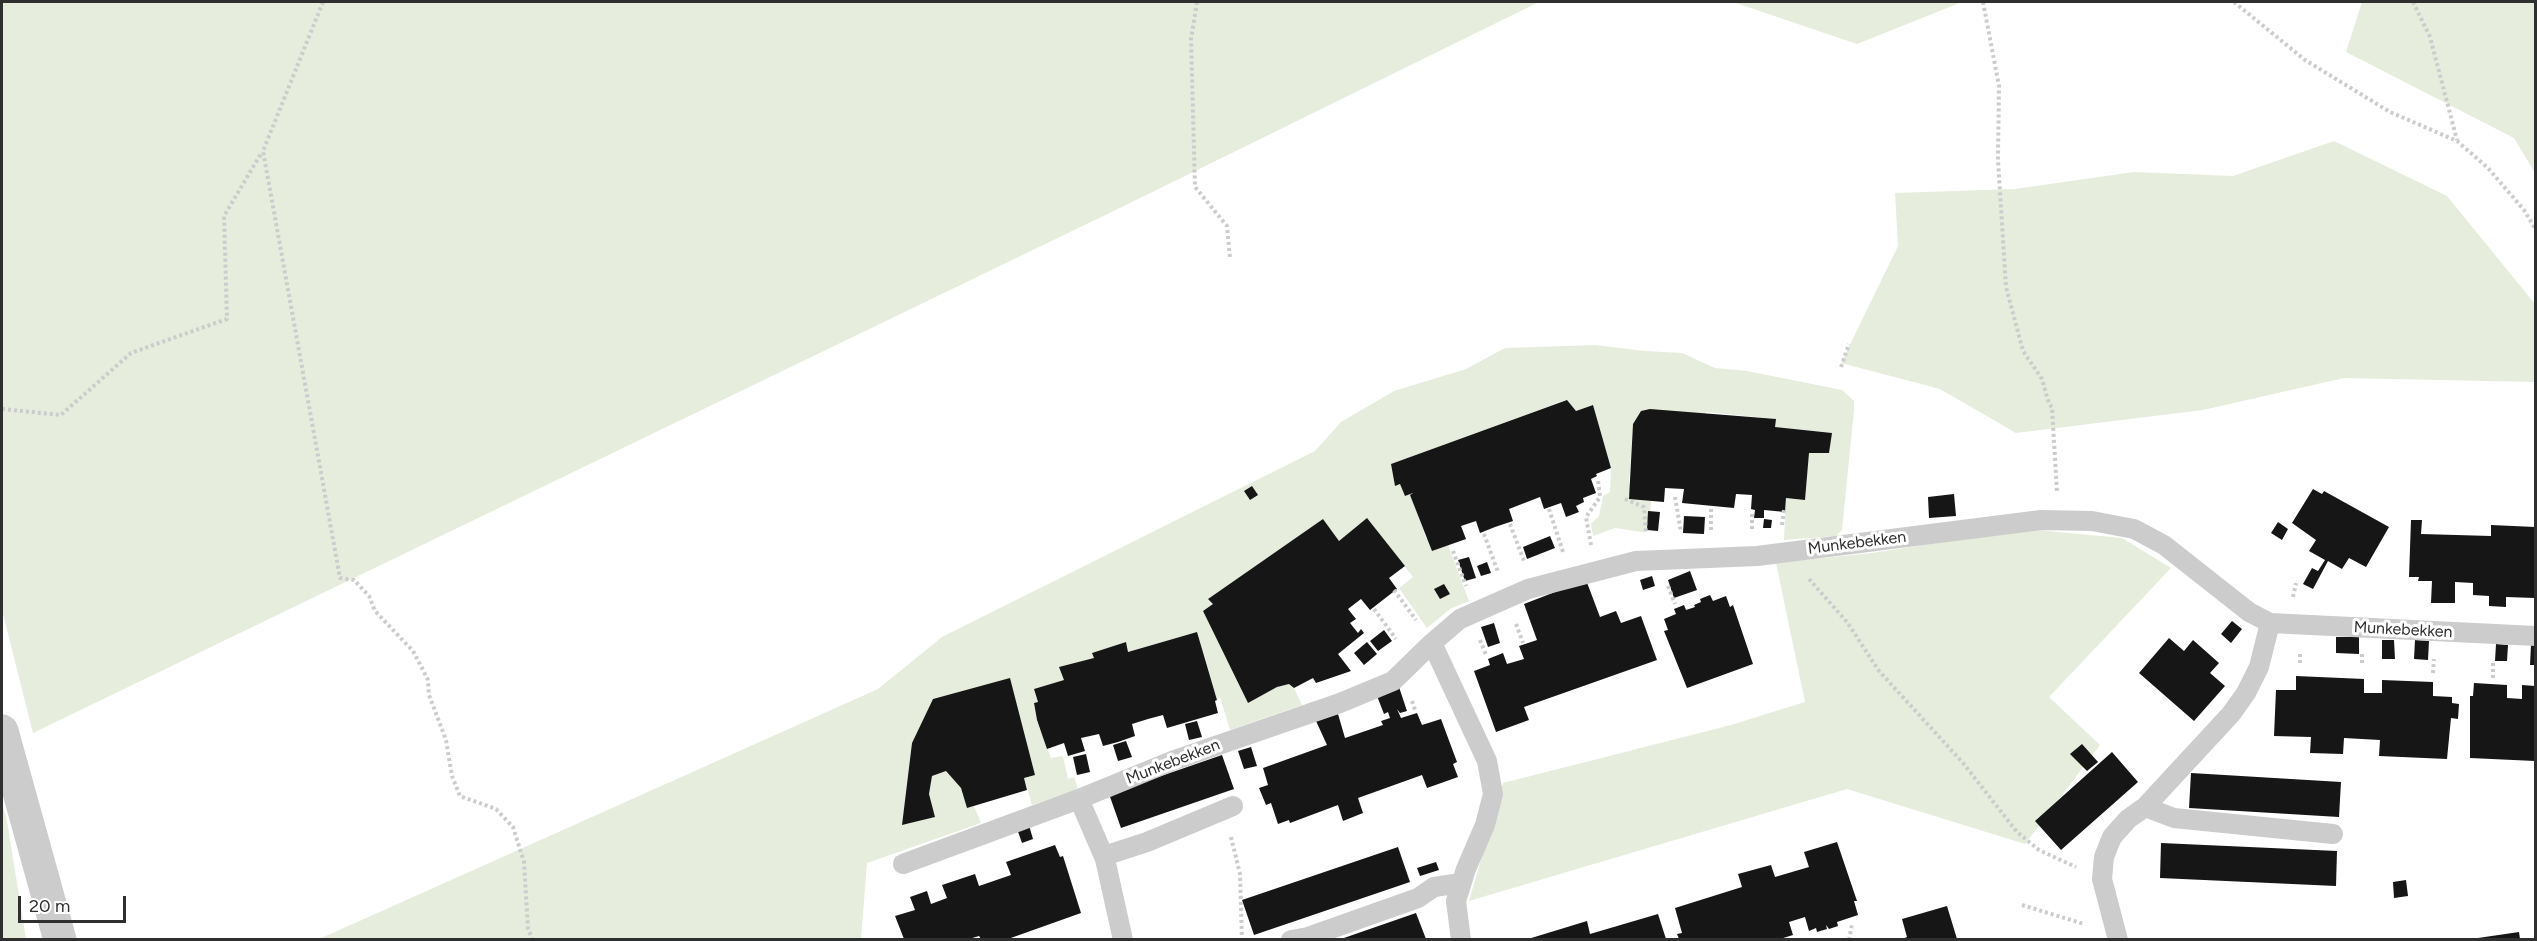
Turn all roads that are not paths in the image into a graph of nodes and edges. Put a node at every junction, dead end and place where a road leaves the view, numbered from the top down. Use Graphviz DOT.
graph roads {
  1 [pos="2270,623"];
  2 [pos="2535,636"];
  3 [pos="1432,643"];
  4 [pos="2,731"];
  5 [pos="1079,799"];
  6 [pos="2145,807"];
  7 [pos="1229,808"];
  8 [pos="2333,834"];
  9 [pos="1105,859"];
  10 [pos="903,864"];
  11 [pos="1461,883"];
  12 [pos="2118,937"];
  13 [pos="60,939"];
  14 [pos="1123,939"];
  15 [pos="1291,939"];
  16 [pos="1461,939"];
  1 -- 2 [label="lane, Munkebekken"];
  1 -- 3 [label="lane, Munkebekken"];
  1 -- 6 [label="lane"];
  3 -- 5 [label="lane, Munkebekken"];
  3 -- 11 [label="lane"];
  4 -- 13 [label="street"];
  5 -- 9 [label="lane"];
  5 -- 10 [label="lane, Munkebekken"];
  6 -- 8 [label="lane"];
  6 -- 12 [label="lane"];
  7 -- 9 [label="lane"];
  9 -- 14 [label="lane"];
  11 -- 15 [label="lane"];
  11 -- 16 [label="lane"];
}
